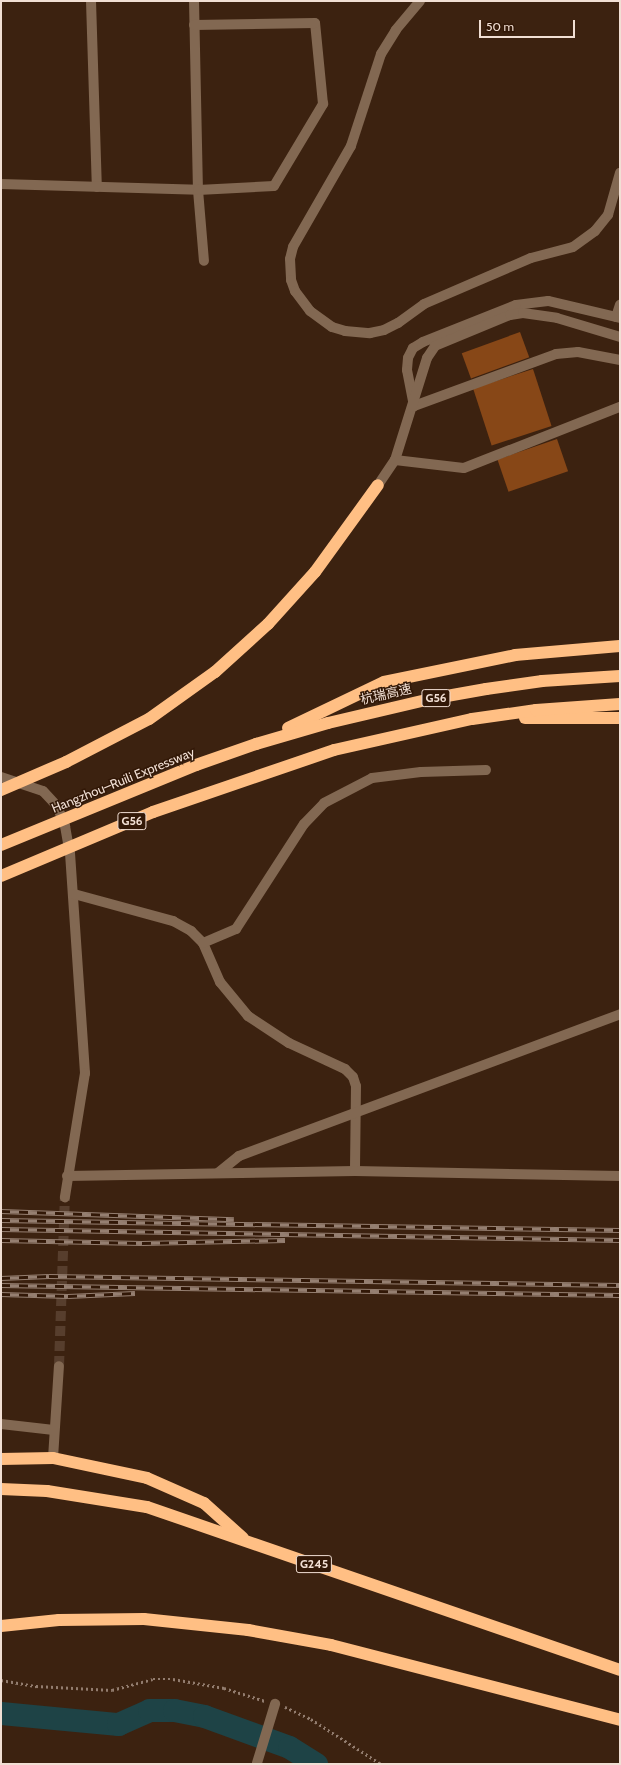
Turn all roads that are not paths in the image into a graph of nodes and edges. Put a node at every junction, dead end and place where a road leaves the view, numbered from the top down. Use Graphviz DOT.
graph roads {
  1 [pos="91,1"];
  2 [pos="194,1"];
  3 [pos="420,1"];
  4 [pos="194,25"];
  5 [pos="620,173"];
  6 [pos="1,184"];
  7 [pos="97,187"];
  8 [pos="198,190"];
  9 [pos="618,197"];
  10 [pos="204,261"];
  11 [pos="620,305"];
  12 [pos="618,317"];
  13 [pos="620,337"];
  14 [pos="620,360"];
  15 [pos="414,406"];
  16 [pos="620,407"];
  17 [pos="395,460"];
  18 [pos="378,485"];
  19 [pos="620,646"];
  20 [pos="620,676"];
  21 [pos="620,704"];
  22 [pos="620,718"];
  23 [pos="472,719"];
  24 [pos="256,744"];
  25 [pos="486,770"];
  26 [pos="1,777"];
  27 [pos="1,790"];
  28 [pos="1,845"];
  29 [pos="1,876"];
  30 [pos="74,894"];
  31 [pos="203,943"];
  32 [pos="620,1014"];
  33 [pos="356,1112"];
  34 [pos="355,1171"];
  35 [pos="218,1173"];
  36 [pos="67,1176"];
  37 [pos="620,1176"];
  38 [pos="65,1197"];
  39 [pos="59,1366"];
  40 [pos="1,1424"];
  41 [pos="54,1430"];
  42 [pos="53,1458"];
  43 [pos="1,1459"];
  44 [pos="1,1489"];
  45 [pos="247,1541"];
  46 [pos="1,1626"];
  47 [pos="620,1670"];
  48 [pos="275,1704"];
  49 [pos="620,1720"];
  50 [pos="257,1763"];
  1 -- 7 [label="street"];
  2 -- 4 [label="street"];
  3 -- 9 [label="street"];
  4 -- 8 [label="street"];
  4 -- 8 [label="street"];
  5 -- 9 [label="street"];
  6 -- 7 [label="street"];
  7 -- 8 [label="street"];
  8 -- 10 [label="street"];
  11 -- 12 [label="street"];
  12 -- 15 [label="street"];
  13 -- 15 [label="street"];
  14 -- 15 [label="street"];
  15 -- 17 [label="street"];
  16 -- 17 [label="street"];
  17 -- 18 [label="street"];
  18 -- 27 [label="highway"];
  19 -- 24 [label="highway"];
  20 -- 24 [label="highway, 杭瑞高速 / G56"];
  21 -- 23 [label="highway, G56"];
  22 -- 23 [label="highway"];
  23 -- 29 [label="highway, G56"];
  24 -- 28 [label="highway, Hangzhou–Ruili Expressway / G56"];
  25 -- 31 [label="street"];
  26 -- 30 [label="street"];
  30 -- 31 [label="street"];
  30 -- 36 [label="street"];
  31 -- 33 [label="street"];
  32 -- 33 [label="street"];
  33 -- 34 [label="street"];
  33 -- 35 [label="street"];
  34 -- 35 [label="street"];
  34 -- 37 [label="street"];
  35 -- 36 [label="street"];
  36 -- 38 [label="street"];
  39 -- 41 [label="street"];
  40 -- 41 [label="street"];
  41 -- 42 [label="street"];
  42 -- 43 [label="highway"];
  42 -- 45 [label="highway"];
  44 -- 45 [label="highway, G245"];
  45 -- 47 [label="highway, G245"];
  46 -- 49 [label="highway"];
  48 -- 50 [label="street"];
}
